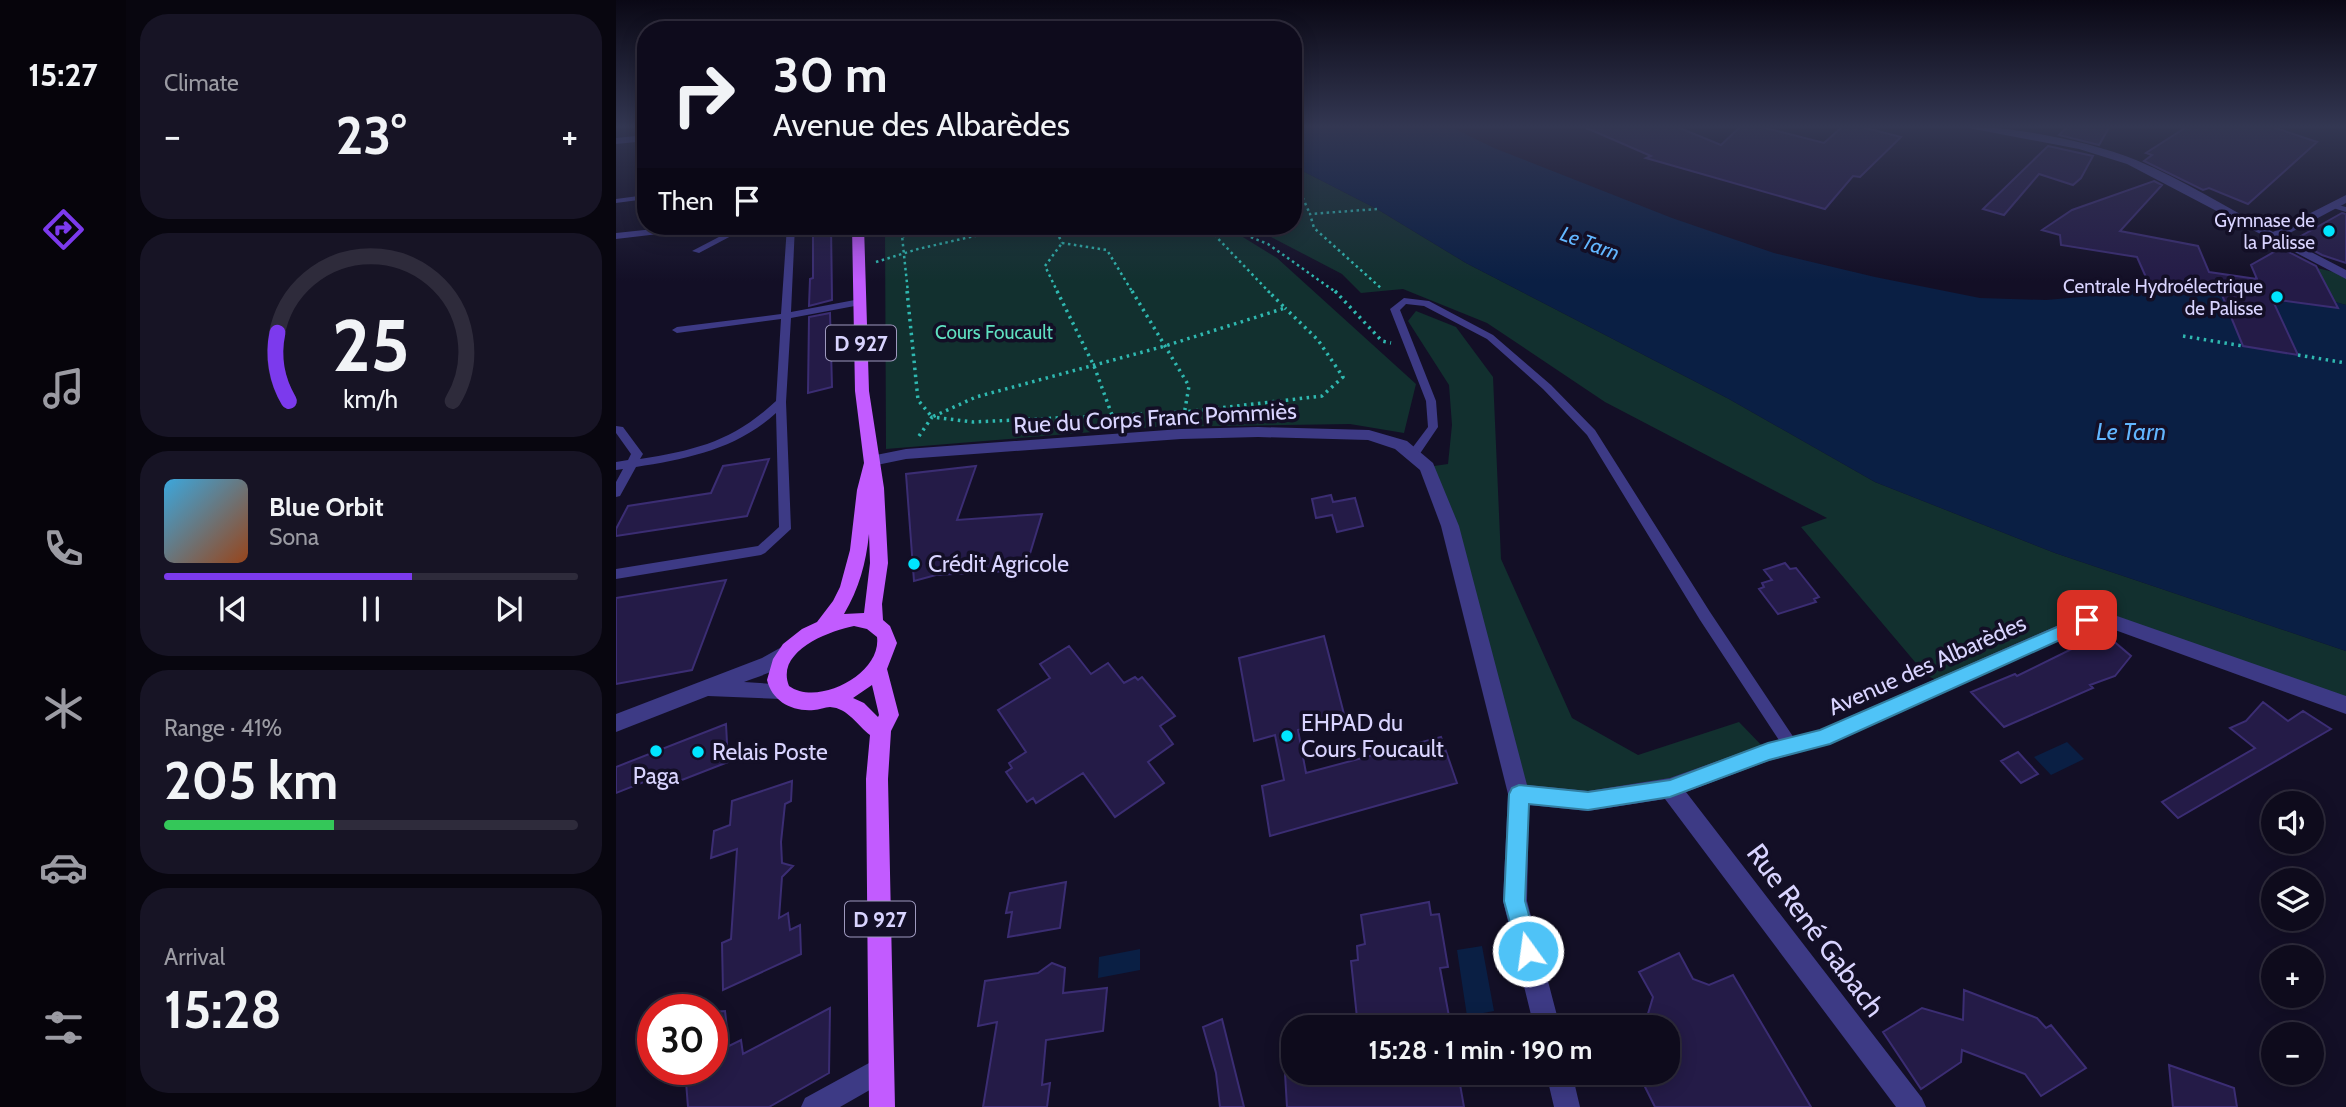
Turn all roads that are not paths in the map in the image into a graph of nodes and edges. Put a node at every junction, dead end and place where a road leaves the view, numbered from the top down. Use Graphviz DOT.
graph roads {
  1 [pos="2163,178"];
  2 [pos="637,198"];
  3 [pos="2346,198"];
  4 [pos="616,201"];
  5 [pos="2333,205"];
  6 [pos="2346,210"];
  7 [pos="637,234"];
  8 [pos="728,235"];
  9 [pos="790,235"];
  10 [pos="858,235"];
  11 [pos="616,236"];
  12 [pos="2274,236"];
  13 [pos="696,251"];
  14 [pos="2346,275"];
  15 [pos="860,302"];
  16 [pos="786,316"];
  17 [pos="677,330"];
  18 [pos="781,402"];
  19 [pos="619,429"];
  20 [pos="1413,455"];
  21 [pos="872,461"];
  22 [pos="632,463"];
  23 [pos="616,466"];
  24 [pos="616,493"];
  25 [pos="616,574"];
  26 [pos="874,622"];
  27 [pos="824,626"];
  28 [pos="787,653"];
  29 [pos="877,667"];
  30 [pos="781,691"];
  31 [pos="691,695"];
  32 [pos="829,698"];
  33 [pos="2346,705"];
  34 [pos="616,723"];
  35 [pos="881,731"];
  36 [pos="1791,746"];
  37 [pos="1670,789"];
  38 [pos="1519,794"];
  39 [pos="1544,1015"];
  40 [pos="880,1070"];
  41 [pos="1562,1085"];
  42 [pos="814,1107"];
  43 [pos="882,1107"];
  44 [pos="1567,1107"];
  45 [pos="1913,1107"];
  1 -- 12 [label="street"];
  2 -- 4 [label="lane"];
  3 -- 5 [label="street"];
  5 -- 6 [label="lane"];
  5 -- 12 [label="street"];
  7 -- 11 [label="lane"];
  8 -- 13 [label="lane"];
  9 -- 16 [label="lane"];
  10 -- 15 [label="main road, D 927"];
  12 -- 14 [label="street"];
  15 -- 16 [label="lane"];
  15 -- 21 [label="main road, D 927"];
  16 -- 17 [label="lane"];
  16 -- 18 [label="lane"];
  18 -- 22 [label="lane"];
  18 -- 25 [label="lane"];
  19 -- 22 [label="lane"];
  20 -- 21 [label="street, Rue du Corps Franc Pommiès"];
  20 -- 36 [label="lane"];
  20 -- 38 [label="street, Rue du Corps Franc Pommiès"];
  21 -- 26 [label="main road, D 927"];
  21 -- 27 [label="main road, D 927"];
  22 -- 23 [label="lane"];
  22 -- 24 [label="lane"];
  26 -- 27 [label="main road"];
  26 -- 29 [label="main road"];
  27 -- 28 [label="main road"];
  28 -- 30 [label="main road"];
  28 -- 31 [label="street"];
  29 -- 32 [label="main road"];
  29 -- 35 [label="main road, D 927"];
  30 -- 31 [label="street"];
  30 -- 32 [label="main road"];
  31 -- 34 [label="street"];
  32 -- 35 [label="main road"];
  33 -- 36 [label="street, Avenue des Albarèdes"];
  35 -- 40 [label="main road, D 927"];
  36 -- 37 [label="street, Avenue des Albarèdes"];
  37 -- 38 [label="street, Avenue des Albarèdes"];
  37 -- 45 [label="street, Rue René Gabach"];
  38 -- 39 [label="street, Rue du Corps Franc Pommiès"];
  40 -- 42 [label="street"];
  40 -- 43 [label="main road, D 927"];
  41 -- 44 [label="street"];
}
